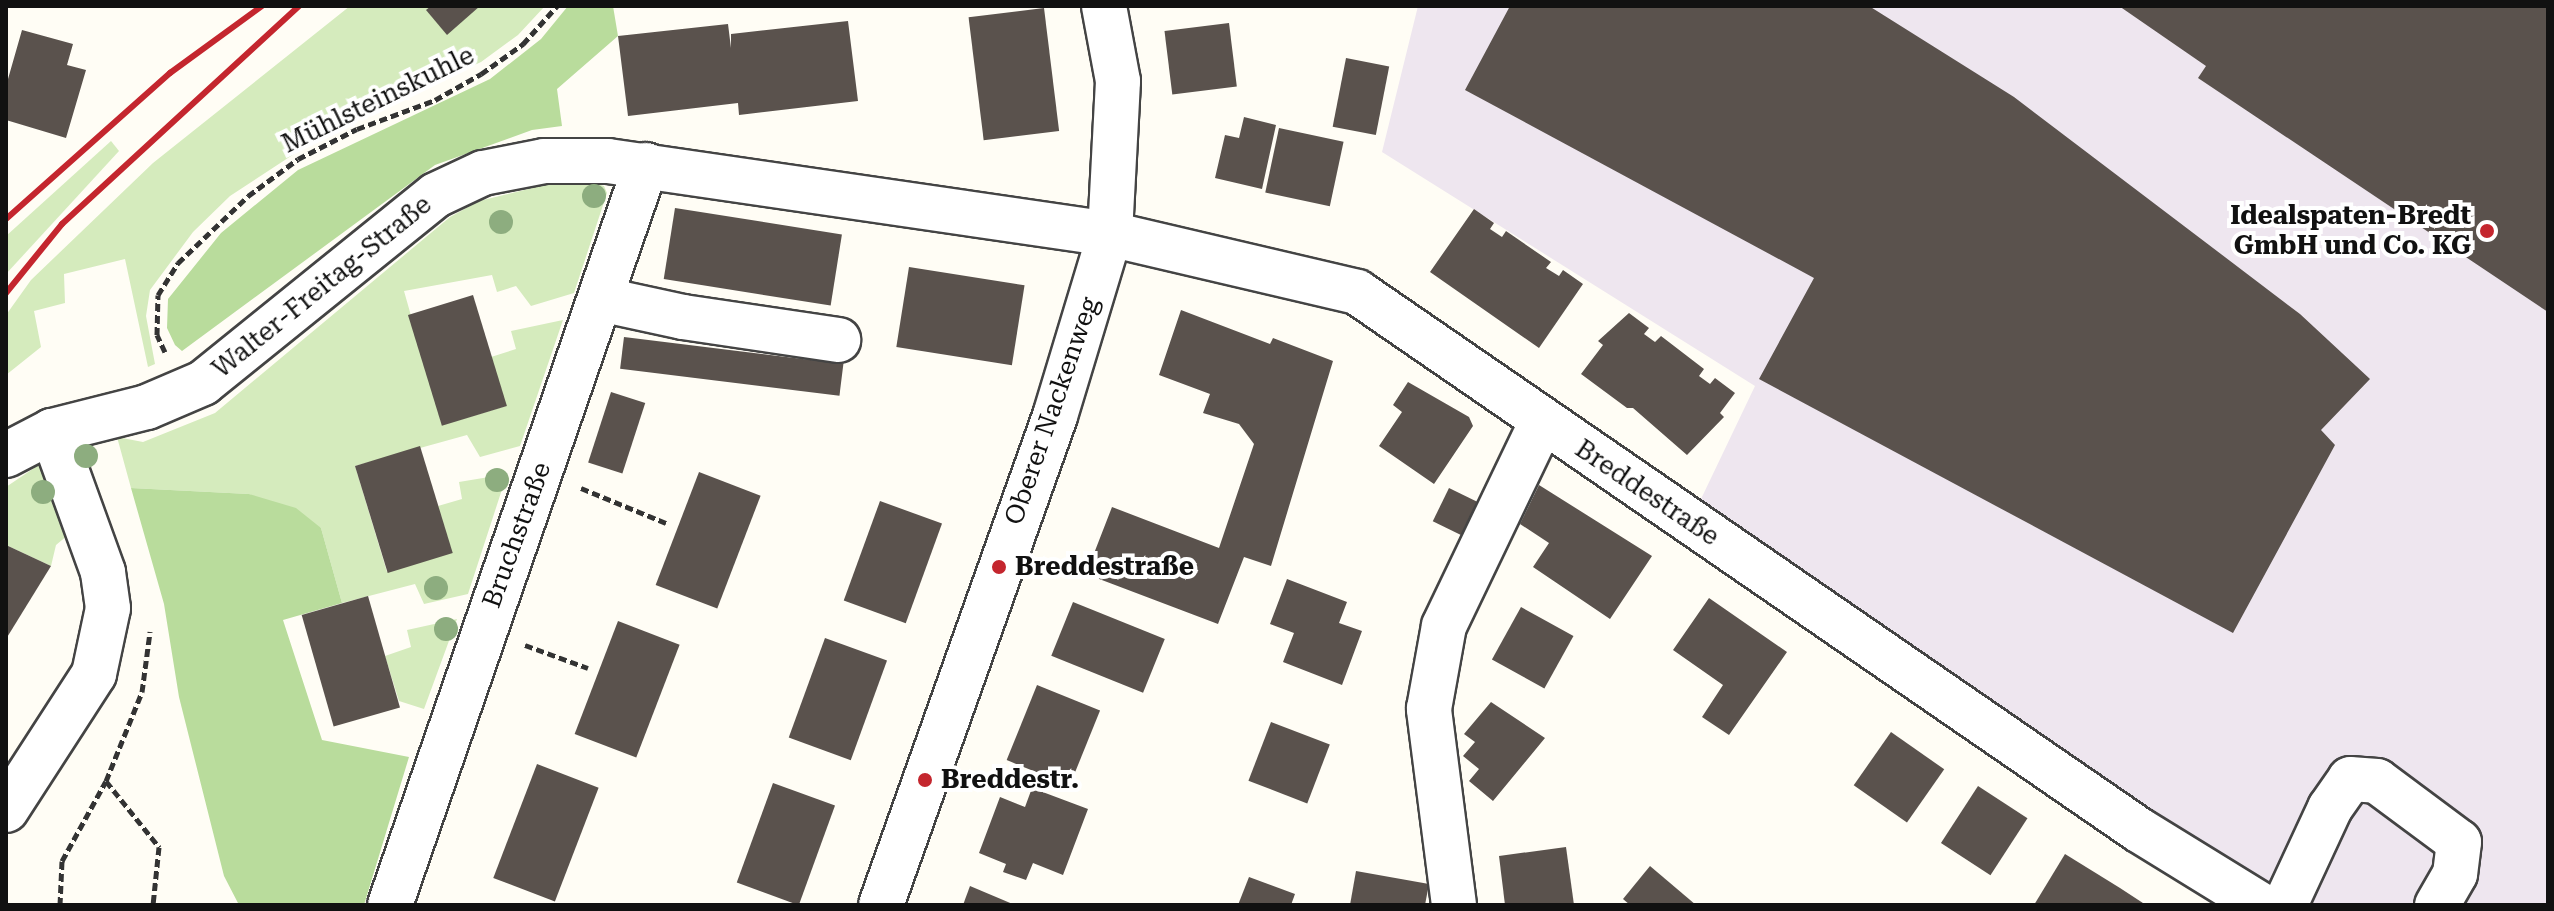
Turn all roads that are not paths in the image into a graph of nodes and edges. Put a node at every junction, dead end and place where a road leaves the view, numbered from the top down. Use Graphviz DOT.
graph roads {
  1 [pos="1104,6"];
  2 [pos="646,165"];
  3 [pos="1110,234"];
  4 [pos="600,299"];
  5 [pos="838,340"];
  6 [pos="1542,421"];
  7 [pos="52,431"];
  8 [pos="6,455"];
  9 [pos="6,810"];
  10 [pos="390,905"];
  11 [pos="881,905"];
  12 [pos="1454,905"];
  13 [pos="2261,905"];
  14 [pos="2285,905"];
  15 [pos="2437,905"];
  1 -- 3 [label="street, Oberer Nackenweg"];
  2 -- 3 [label="street, Breddestraße"];
  2 -- 4 [label="street, Bruchstraße"];
  2 -- 7 [label="street, Walter-Freitag-Straße"];
  3 -- 6 [label="street, Breddestraße"];
  3 -- 11 [label="street, Oberer Nackenweg"];
  4 -- 5 [label="street"];
  4 -- 10 [label="street, Bruchstraße"];
  6 -- 12 [label="street"];
  6 -- 13 [label="street, Breddestraße"];
  7 -- 8 [label="street, Walter-Freitag-Straße"];
  7 -- 9 [label="street"];
  14 -- 15 [label="street"];
}
